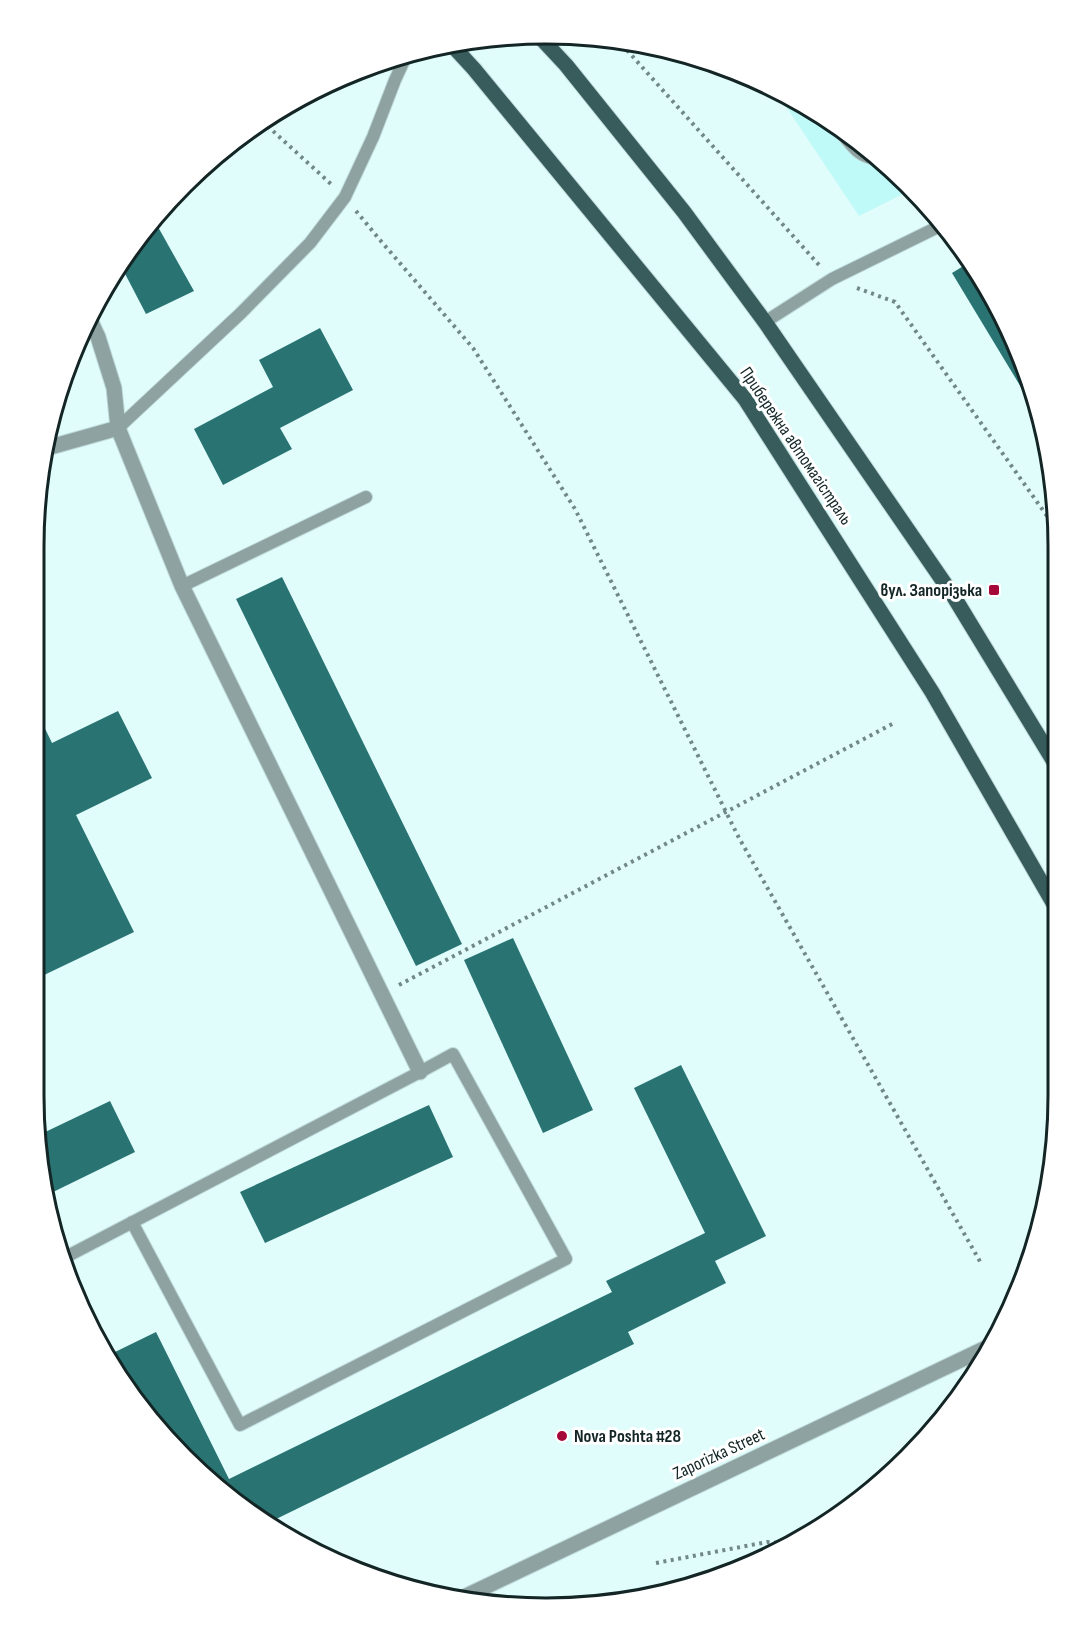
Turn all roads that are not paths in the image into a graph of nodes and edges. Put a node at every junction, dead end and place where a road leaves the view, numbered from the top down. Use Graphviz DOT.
graph roads {
  1 [pos="546,44"];
  2 [pos="459,51"];
  3 [pos="402,65"];
  4 [pos="934,229"];
  5 [pos="765,322"];
  6 [pos="93,327"];
  7 [pos="118,428"];
  8 [pos="54,446"];
  9 [pos="366,497"];
  10 [pos="182,586"];
  11 [pos="1048,752"];
  12 [pos="1048,894"];
  13 [pos="420,1072"];
  14 [pos="132,1222"];
  15 [pos="69,1255"];
  16 [pos="978,1352"];
  17 [pos="473,1593"];
  1 -- 5 [label="main road"];
  2 -- 12 [label="main road, Прибережна автомагістраль"];
  3 -- 7 [label="lane"];
  4 -- 5 [label="lane"];
  5 -- 11 [label="main road"];
  6 -- 7 [label="street"];
  7 -- 8 [label="street"];
  7 -- 10 [label="street"];
  9 -- 10 [label="lane"];
  10 -- 13 [label="street"];
  13 -- 14 [label="lane"];
  13 -- 14 [label="lane"];
  14 -- 15 [label="lane"];
  16 -- 17 [label="street, Zaporizka Street"];
}
